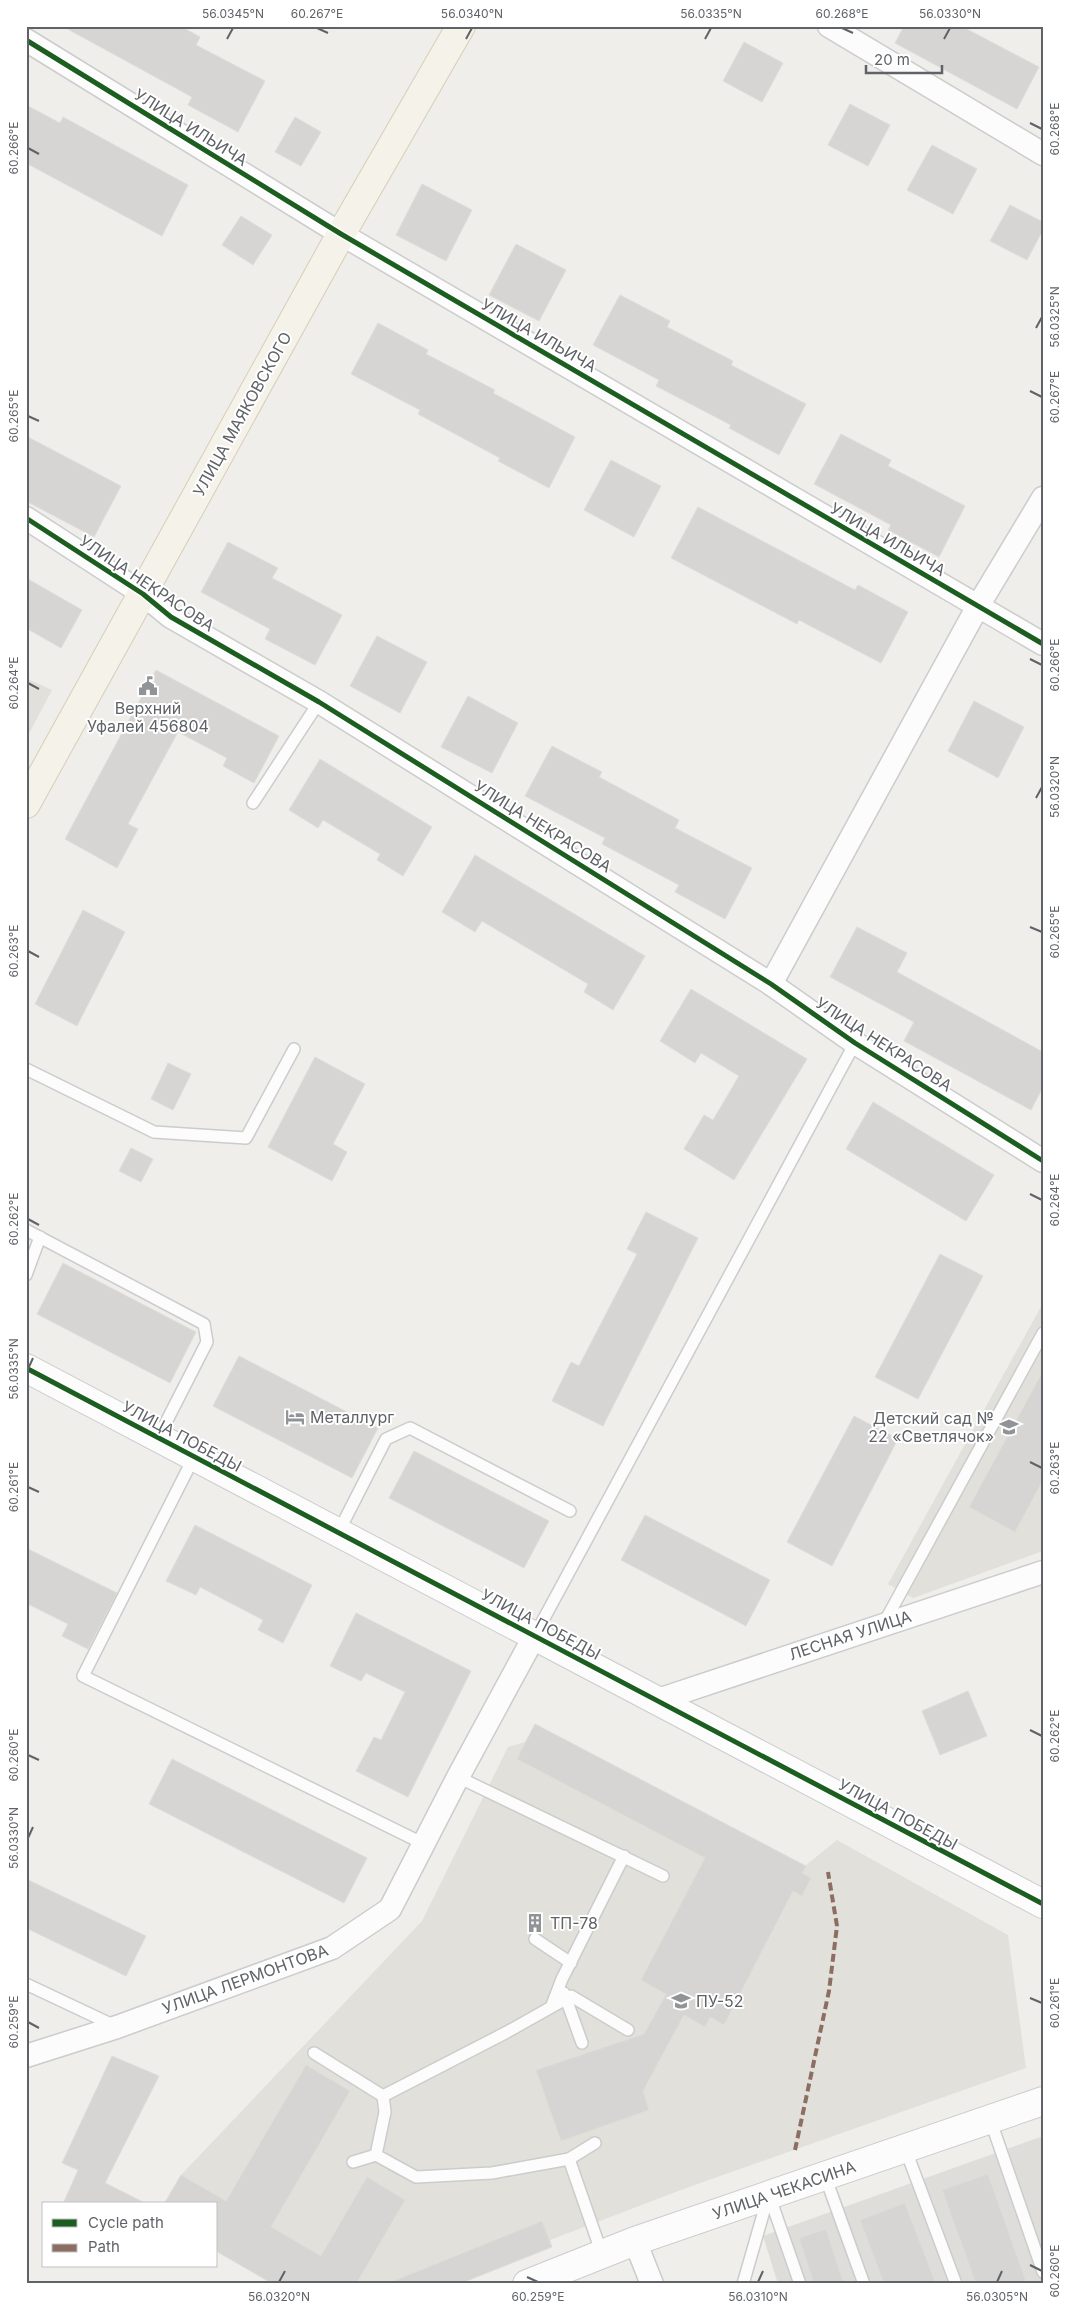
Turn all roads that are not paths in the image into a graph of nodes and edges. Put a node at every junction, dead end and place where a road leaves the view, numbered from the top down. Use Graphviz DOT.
graph roads {
  1 [pos="461,26"];
  2 [pos="829,26"];
  3 [pos="26,40"];
  4 [pos="1043,154"];
  5 [pos="341,234"];
  6 [pos="1043,498"];
  7 [pos="26,518"];
  8 [pos="143,594"];
  9 [pos="978,606"];
  10 [pos="1043,644"];
  11 [pos="319,702"];
  12 [pos="253,803"];
  13 [pos="26,804"];
  14 [pos="771,984"];
  15 [pos="855,1043"];
  16 [pos="294,1049"];
  17 [pos="26,1069"];
  18 [pos="1043,1161"];
  19 [pos="26,1230"];
  20 [pos="40,1237"];
  21 [pos="26,1275"];
  22 [pos="1043,1332"];
  23 [pos="26,1368"];
  24 [pos="158,1438"];
  25 [pos="194,1457"];
  26 [pos="570,1511"];
  27 [pos="339,1531"];
  28 [pos="1043,1572"];
  29 [pos="883,1624"];
  30 [pos="535,1636"];
  31 [pos="658,1700"];
  32 [pos="458,1777"];
  33 [pos="424,1844"];
  34 [pos="624,1856"];
  35 [pos="663,1876"];
  36 [pos="1043,1904"];
  37 [pos="535,1939"];
  38 [pos="571,1963"];
  39 [pos="562,1979"];
  40 [pos="26,1984"];
  41 [pos="564,2000"];
  42 [pos="552,2005"];
  43 [pos="116,2027"];
  44 [pos="628,2030"];
  45 [pos="582,2043"];
  46 [pos="314,2053"];
  47 [pos="26,2056"];
  48 [pos="383,2096"];
  49 [pos="1043,2101"];
  50 [pos="990,2119"];
  51 [pos="595,2143"];
  52 [pos="905,2148"];
  53 [pos="376,2155"];
  54 [pos="569,2159"];
  55 [pos="353,2162"];
  56 [pos="825,2176"];
  57 [pos="769,2196"];
  58 [pos="635,2241"];
  59 [pos="602,2254"];
  60 [pos="1043,2272"];
  61 [pos="527,2284"];
  62 [pos="652,2284"];
  63 [pos="743,2284"];
  64 [pos="800,2284"];
  65 [pos="864,2284"];
  66 [pos="956,2284"];
  1 -- 5 [label="main road, УЛИЦА МАЯКОВСКОГО"];
  2 -- 4 [label="street"];
  3 -- 5 [label="street, УЛИЦА ИЛЬИЧА"];
  5 -- 8 [label="main road, УЛИЦА МАЯКОВСКОГО"];
  5 -- 9 [label="street, УЛИЦА ИЛЬИЧА"];
  6 -- 9 [label="street"];
  7 -- 8 [label="street, УЛИЦА НЕКРАСОВА"];
  8 -- 11 [label="street, УЛИЦА НЕКРАСОВА"];
  8 -- 13 [label="main road, УЛИЦА МАЯКОВСКОГО"];
  9 -- 10 [label="street, УЛИЦА ИЛЬИЧА"];
  9 -- 14 [label="street"];
  11 -- 12 [label="lane"];
  11 -- 14 [label="street, УЛИЦА НЕКРАСОВА"];
  14 -- 15 [label="street, УЛИЦА НЕКРАСОВА"];
  15 -- 18 [label="street, УЛИЦА НЕКРАСОВА"];
  15 -- 30 [label="lane"];
  16 -- 17 [label="lane"];
  19 -- 20 [label="lane"];
  20 -- 21 [label="lane"];
  20 -- 24 [label="lane"];
  22 -- 29 [label="lane"];
  23 -- 24 [label="street, УЛИЦА ПОБЕДЫ"];
  24 -- 25 [label="street, УЛИЦА ПОБЕДЫ"];
  25 -- 27 [label="street, УЛИЦА ПОБЕДЫ"];
  25 -- 33 [label="lane"];
  26 -- 27 [label="lane"];
  27 -- 30 [label="street, УЛИЦА ПОБЕДЫ"];
  28 -- 29 [label="street, ЛЕСНАЯ УЛИЦА"];
  29 -- 31 [label="street, ЛЕСНАЯ УЛИЦА"];
  30 -- 31 [label="street, УЛИЦА ПОБЕДЫ"];
  30 -- 32 [label="street, УЛИЦА ЛЕРМОНТОВА"];
  31 -- 36 [label="street, УЛИЦА ПОБЕДЫ"];
  32 -- 33 [label="street, УЛИЦА ЛЕРМОНТОВА"];
  32 -- 34 [label="lane"];
  33 -- 43 [label="street, УЛИЦА ЛЕРМОНТОВА"];
  34 -- 35 [label="lane"];
  34 -- 38 [label="lane"];
  37 -- 38 [label="lane"];
  38 -- 39 [label="lane"];
  39 -- 41 [label="lane"];
  39 -- 42 [label="lane"];
  40 -- 43 [label="lane"];
  41 -- 42 [label="lane"];
  41 -- 44 [label="lane"];
  41 -- 45 [label="lane"];
  42 -- 48 [label="lane"];
  43 -- 47 [label="street, УЛИЦА ЛЕРМОНТОВА"];
  46 -- 48 [label="lane"];
  48 -- 53 [label="lane"];
  49 -- 50 [label="street, УЛИЦА ЧЕКАСИНА"];
  50 -- 52 [label="street, УЛИЦА ЧЕКАСИНА"];
  50 -- 60 [label="lane"];
  51 -- 54 [label="lane"];
  52 -- 56 [label="street, УЛИЦА ЧЕКАСИНА"];
  52 -- 66 [label="lane"];
  53 -- 54 [label="lane"];
  53 -- 55 [label="lane"];
  54 -- 59 [label="lane"];
  56 -- 57 [label="street, УЛИЦА ЧЕКАСИНА"];
  56 -- 65 [label="lane"];
  57 -- 58 [label="street, УЛИЦА ЧЕКАСИНА"];
  57 -- 63 [label="lane"];
  57 -- 64 [label="lane"];
  58 -- 59 [label="street, УЛИЦА ЧЕКАСИНА"];
  58 -- 62 [label="street"];
  59 -- 61 [label="street, УЛИЦА ЧЕКАСИНА"];
}
